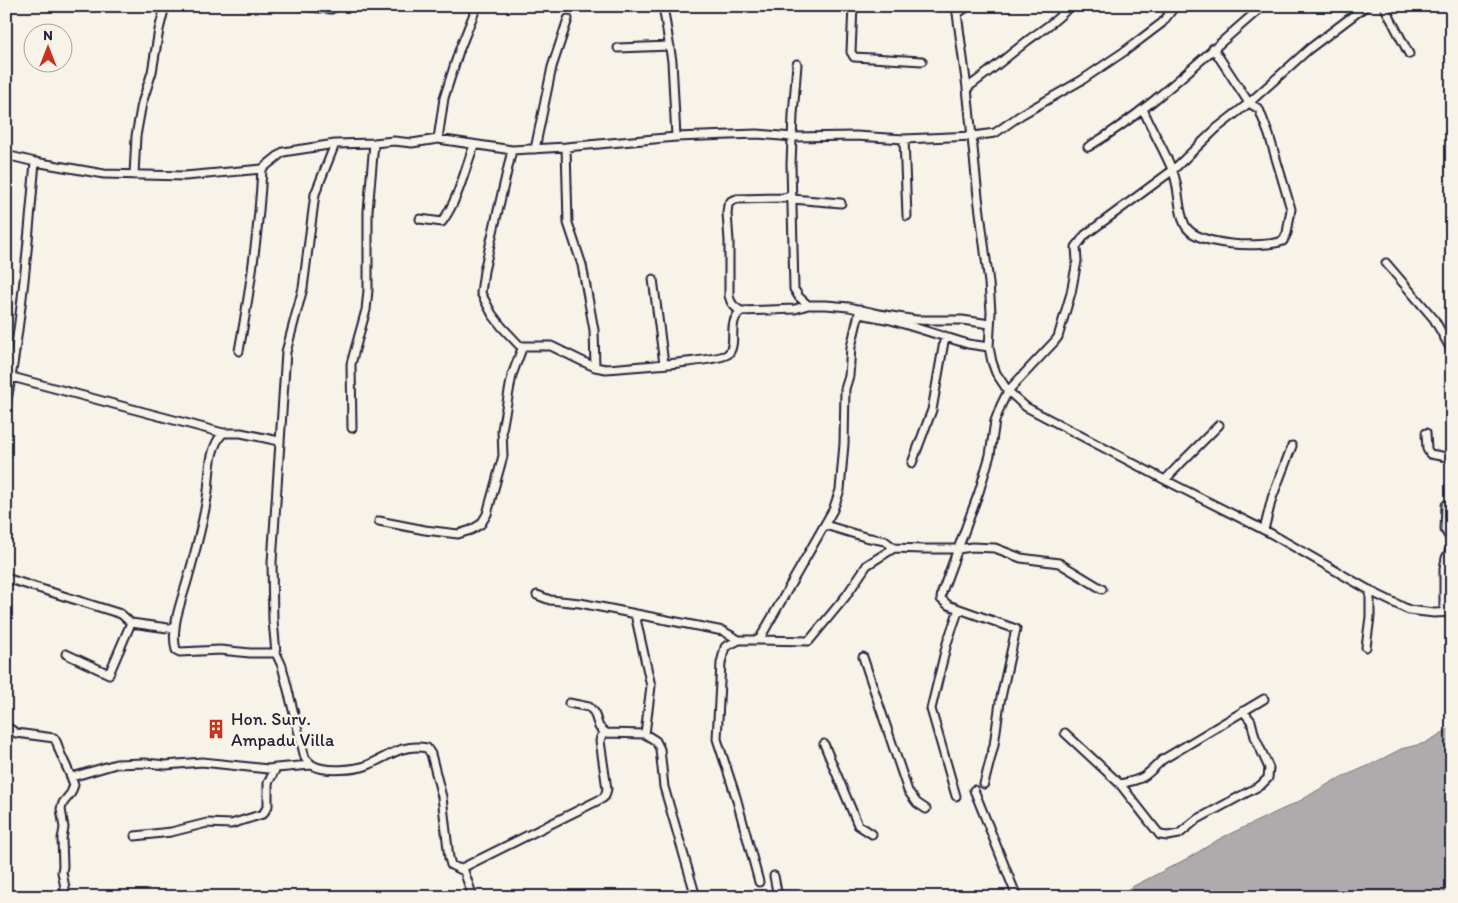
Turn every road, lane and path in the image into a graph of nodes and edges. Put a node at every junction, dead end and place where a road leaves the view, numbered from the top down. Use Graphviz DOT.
graph roads {
  1 [pos="165,6"];
  2 [pos="298,6"];
  3 [pos="338,6"];
  4 [pos="477,6"];
  5 [pos="663,6"];
  6 [pos="852,6"];
  7 [pos="968,6"];
  8 [pos="1070,6"];
  9 [pos="1175,6"];
  10 [pos="1263,6"];
  11 [pos="1366,6"];
  12 [pos="1384,6"];
  13 [pos="957,10"];
  14 [pos="568,19"];
  15 [pos="670,46"];
  16 [pos="618,48"];
  17 [pos="1213,48"];
  18 [pos="1409,54"];
  19 [pos="922,61"];
  20 [pos="798,64"];
  21 [pos="967,88"];
  22 [pos="1249,103"];
  23 [pos="1143,109"];
  24 [pos="973,136"];
  25 [pos="676,137"];
  26 [pos="793,137"];
  27 [pos="438,139"];
  28 [pos="904,139"];
  29 [pos="374,143"];
  30 [pos="335,144"];
  31 [pos="474,144"];
  32 [pos="566,147"];
  33 [pos="1088,147"];
  34 [pos="535,149"];
  35 [pos="512,150"];
  36 [pos="6,156"];
  37 [pos="35,162"];
  38 [pos="262,169"];
  39 [pos="1173,170"];
  40 [pos="134,175"];
  41 [pos="792,197"];
  42 [pos="841,203"];
  43 [pos="907,216"];
  44 [pos="420,219"];
  45 [pos="1386,263"];
  46 [pos="653,279"];
  47 [pos="808,304"];
  48 [pos="741,311"];
  49 [pos="860,311"];
  50 [pos="990,324"];
  51 [pos="945,336"];
  52 [pos="523,346"];
  53 [pos="989,347"];
  54 [pos="239,350"];
  55 [pos="1452,351"];
  56 [pos="664,364"];
  57 [pos="595,367"];
  58 [pos="12,377"];
  59 [pos="1008,391"];
  60 [pos="6,406"];
  61 [pos="1219,425"];
  62 [pos="352,428"];
  63 [pos="223,433"];
  64 [pos="1426,433"];
  65 [pos="279,441"];
  66 [pos="1292,446"];
  67 [pos="1452,458"];
  68 [pos="912,463"];
  69 [pos="1165,480"];
  70 [pos="1446,505"];
  71 [pos="380,521"];
  72 [pos="825,525"];
  73 [pos="1264,530"];
  74 [pos="894,548"];
  75 [pos="958,549"];
  76 [pos="6,578"];
  77 [pos="1102,589"];
  78 [pos="1370,590"];
  79 [pos="537,595"];
  80 [pos="959,608"];
  81 [pos="1448,612"];
  82 [pos="635,614"];
  83 [pos="131,623"];
  84 [pos="176,629"];
  85 [pos="739,640"];
  86 [pos="759,640"];
  87 [pos="1366,647"];
  88 [pos="276,653"];
  89 [pos="66,654"];
  90 [pos="863,657"];
  91 [pos="1264,699"];
  92 [pos="569,703"];
  93 [pos="1243,711"];
  94 [pos="9,728"];
  95 [pos="1065,732"];
  96 [pos="606,733"];
  97 [pos="645,734"];
  98 [pos="824,744"];
  99 [pos="311,765"];
  100 [pos="276,768"];
  101 [pos="72,777"];
  102 [pos="984,784"];
  103 [pos="1120,784"];
  104 [pos="974,790"];
  105 [pos="956,796"];
  106 [pos="926,809"];
  107 [pos="872,834"];
  108 [pos="135,836"];
  109 [pos="460,869"];
  110 [pos="774,876"];
  111 [pos="759,882"];
  112 [pos="63,897"];
  113 [pos="474,897"];
  114 [pos="696,897"];
  115 [pos="778,897"];
  116 [pos="1017,897"];
  1 -- 40 [label="street"];
  2 -- 3 [label="street"];
  4 -- 27 [label="street"];
  5 -- 15 [label="street"];
  6 -- 19 [label="street"];
  7 -- 13 [label="street"];
  8 -- 21 [label="street"];
  9 -- 24 [label="street"];
  10 -- 17 [label="street"];
  11 -- 22 [label="street"];
  12 -- 18 [label="street"];
  13 -- 21 [label="street"];
  14 -- 34 [label="street"];
  15 -- 16 [label="street"];
  15 -- 25 [label="street"];
  17 -- 22 [label="street"];
  17 -- 23 [label="street"];
  20 -- 26 [label="street"];
  21 -- 24 [label="street"];
  22 -- 39 [label="street"];
  22 -- 39 [label="street"];
  23 -- 33 [label="street"];
  23 -- 39 [label="street"];
  24 -- 28 [label="street"];
  24 -- 50 [label="street"];
  25 -- 26 [label="street"];
  25 -- 32 [label="street"];
  26 -- 28 [label="street"];
  26 -- 41 [label="street"];
  27 -- 29 [label="street"];
  27 -- 31 [label="street"];
  28 -- 43 [label="street"];
  29 -- 30 [label="street"];
  29 -- 62 [label="street"];
  30 -- 38 [label="street"];
  30 -- 65 [label="street"];
  31 -- 35 [label="street"];
  31 -- 44 [label="street"];
  32 -- 34 [label="street"];
  32 -- 57 [label="street"];
  34 -- 35 [label="street"];
  35 -- 52 [label="street"];
  36 -- 37 [label="street"];
  37 -- 40 [label="street"];
  37 -- 58 [label="street"];
  38 -- 40 [label="street"];
  38 -- 54 [label="street"];
  39 -- 59 [label="street"];
  41 -- 42 [label="street"];
  41 -- 47 [label="street"];
  41 -- 48 [label="street"];
  45 -- 55 [label="street"];
  46 -- 56 [label="street"];
  47 -- 48 [label="street"];
  47 -- 49 [label="street"];
  48 -- 56 [label="street"];
  49 -- 50 [label="street"];
  49 -- 51 [label="street"];
  49 -- 72 [label="street"];
  50 -- 53 [label="street"];
  51 -- 53 [label="street"];
  51 -- 68 [label="street"];
  52 -- 57 [label="street"];
  52 -- 71 [label="street"];
  53 -- 59 [label="street"];
  56 -- 57 [label="street"];
  58 -- 60 [label="street"];
  58 -- 63 [label="street"];
  59 -- 69 [label="street"];
  59 -- 75 [label="street"];
  61 -- 69 [label="street"];
  63 -- 65 [label="street"];
  63 -- 84 [label="street"];
  64 -- 67 [label="street"];
  65 -- 88 [label="street"];
  66 -- 73 [label="street"];
  69 -- 73 [label="street"];
  70 -- 81 [label="street"];
  72 -- 74 [label="street"];
  72 -- 86 [label="street"];
  73 -- 78 [label="street"];
  74 -- 75 [label="street"];
  74 -- 86 [label="street"];
  75 -- 77 [label="street"];
  75 -- 80 [label="street"];
  76 -- 83 [label="street"];
  78 -- 81 [label="street"];
  78 -- 87 [label="street"];
  79 -- 82 [label="street"];
  80 -- 102 [label="street"];
  80 -- 105 [label="street"];
  82 -- 85 [label="street"];
  82 -- 97 [label="street"];
  83 -- 84 [label="street"];
  83 -- 89 [label="street"];
  84 -- 88 [label="street"];
  85 -- 86 [label="street"];
  85 -- 111 [label="street"];
  88 -- 99 [label="street"];
  90 -- 106 [label="street"];
  91 -- 93 [label="street"];
  92 -- 96 [label="street"];
  93 -- 103 [label="street"];
  93 -- 103 [label="street"];
  94 -- 101 [label="street"];
  95 -- 103 [label="street"];
  96 -- 97 [label="street"];
  96 -- 109 [label="street"];
  97 -- 114 [label="street"];
  98 -- 107 [label="street"];
  99 -- 100 [label="street"];
  99 -- 109 [label="street"];
  100 -- 101 [label="street"];
  100 -- 108 [label="street"];
  101 -- 112 [label="street"];
  104 -- 116 [label="street"];
  109 -- 113 [label="street"];
  110 -- 115 [label="street"];
}
